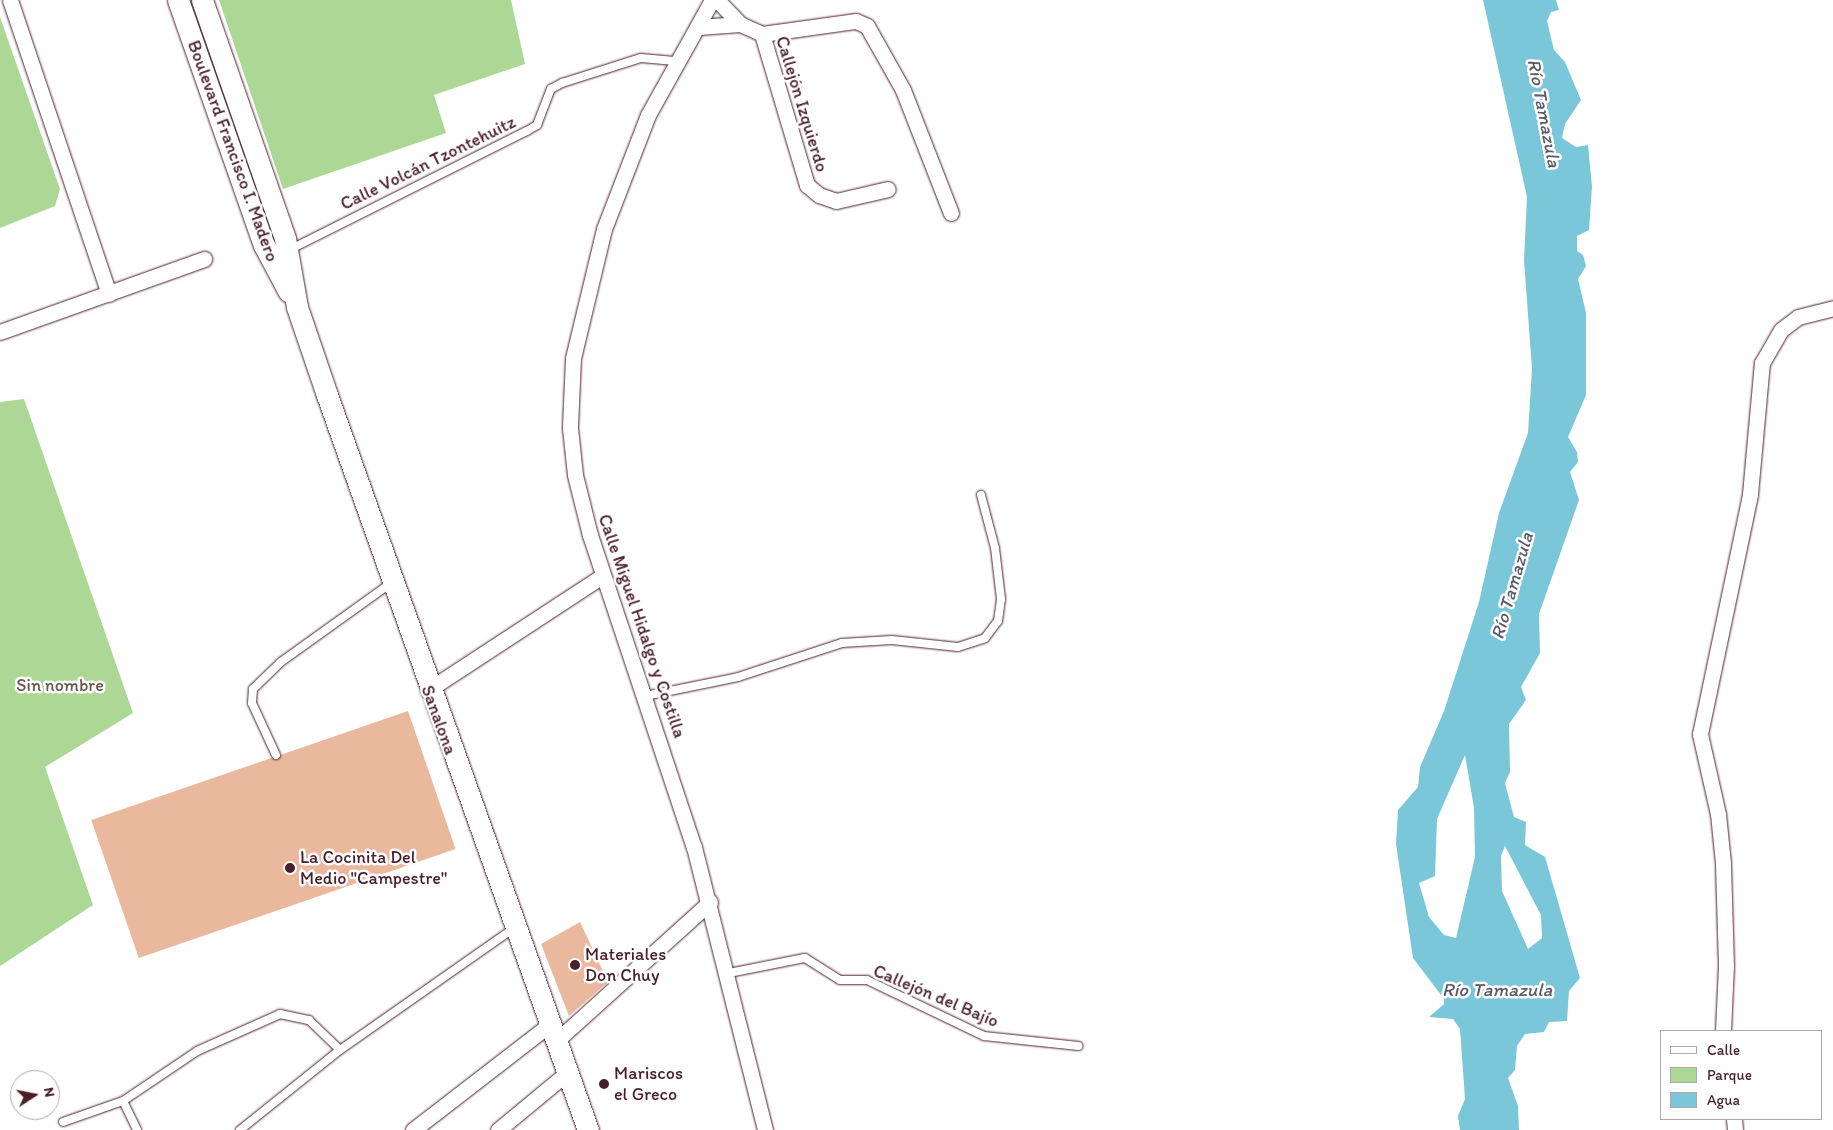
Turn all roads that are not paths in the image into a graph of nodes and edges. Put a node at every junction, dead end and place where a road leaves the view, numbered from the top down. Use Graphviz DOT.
graph roads {
  1 [pos="10,0"];
  2 [pos="178,0"];
  3 [pos="202,0"];
  4 [pos="712,0"];
  5 [pos="717,0"];
  6 [pos="740,24"];
  7 [pos="699,27"];
  8 [pos="762,34"];
  9 [pos="678,61"];
  10 [pos="238,102"];
  11 [pos="216,110"];
  12 [pos="888,188"];
  13 [pos="951,213"];
  14 [pos="288,251"];
  15 [pos="204,259"];
  16 [pos="109,294"];
  17 [pos="297,307"];
  18 [pos="1833,308"];
  19 [pos="0,332"];
  20 [pos="981,495"];
  21 [pos="602,576"];
  22 [pos="391,582"];
  23 [pos="428,690"];
  24 [pos="645,696"];
  25 [pos="276,755"];
  26 [pos="710,902"];
  27 [pos="514,928"];
  28 [pos="729,973"];
  29 [pos="1723,1030"];
  30 [pos="552,1033"];
  31 [pos="1078,1046"];
  32 [pos="340,1050"];
  33 [pos="567,1073"];
  34 [pos="123,1101"];
  35 [pos="63,1122"];
  36 [pos="137,1130"];
  37 [pos="240,1130"];
  38 [pos="413,1130"];
  39 [pos="498,1130"];
  40 [pos="588,1130"];
  41 [pos="765,1130"];
  1 -- 16 [label="street"];
  2 -- 11 [label="main road, Boulevard Francisco I. Madero"];
  3 -- 10 [label="main road, Boulevard Francisco I. Madero"];
  4 -- 7 [label="street, Calle Miguel Hidalgo y Costilla"];
  5 -- 6 [label="street, Callejón Izquierdo"];
  6 -- 7 [label="street"];
  6 -- 8 [label="street, Callejón Izquierdo"];
  7 -- 9 [label="street, Calle Miguel Hidalgo y Costilla"];
  8 -- 12 [label="street, Callejón Izquierdo"];
  8 -- 13 [label="street"];
  9 -- 14 [label="lane, Calle Volcán Tzontehuitz"];
  9 -- 21 [label="street, Calle Miguel Hidalgo y Costilla"];
  10 -- 11 [label="main road"];
  10 -- 14 [label="main road, Boulevard Francisco I. Madero"];
  11 -- 17 [label="main road, Boulevard Francisco I. Madero"];
  14 -- 17 [label="main road, Boulevard Francisco I. Madero"];
  15 -- 16 [label="street"];
  16 -- 19 [label="street"];
  17 -- 22 [label="main road, Sanalona"];
  18 -- 29 [label="street"];
  20 -- 24 [label="lane"];
  21 -- 23 [label="street"];
  21 -- 24 [label="street, Calle Miguel Hidalgo y Costilla"];
  22 -- 23 [label="main road, Sanalona"];
  22 -- 25 [label="lane"];
  23 -- 27 [label="main road, Sanalona"];
  24 -- 26 [label="street, Calle Miguel Hidalgo y Costilla"];
  26 -- 28 [label="street, Calle Miguel Hidalgo y Costilla"];
  26 -- 30 [label="street"];
  27 -- 30 [label="main road, Sanalona"];
  27 -- 32 [label="lane"];
  28 -- 31 [label="lane, Callejón del Bajío"];
  28 -- 41 [label="street, Calle Miguel Hidalgo y Costilla"];
  30 -- 33 [label="main road, Sanalona"];
  30 -- 38 [label="street"];
  32 -- 34 [label="lane"];
  32 -- 37 [label="lane"];
  33 -- 39 [label="street"];
  33 -- 40 [label="main road, Sanalona"];
  34 -- 35 [label="lane"];
  34 -- 36 [label="lane"];
}
